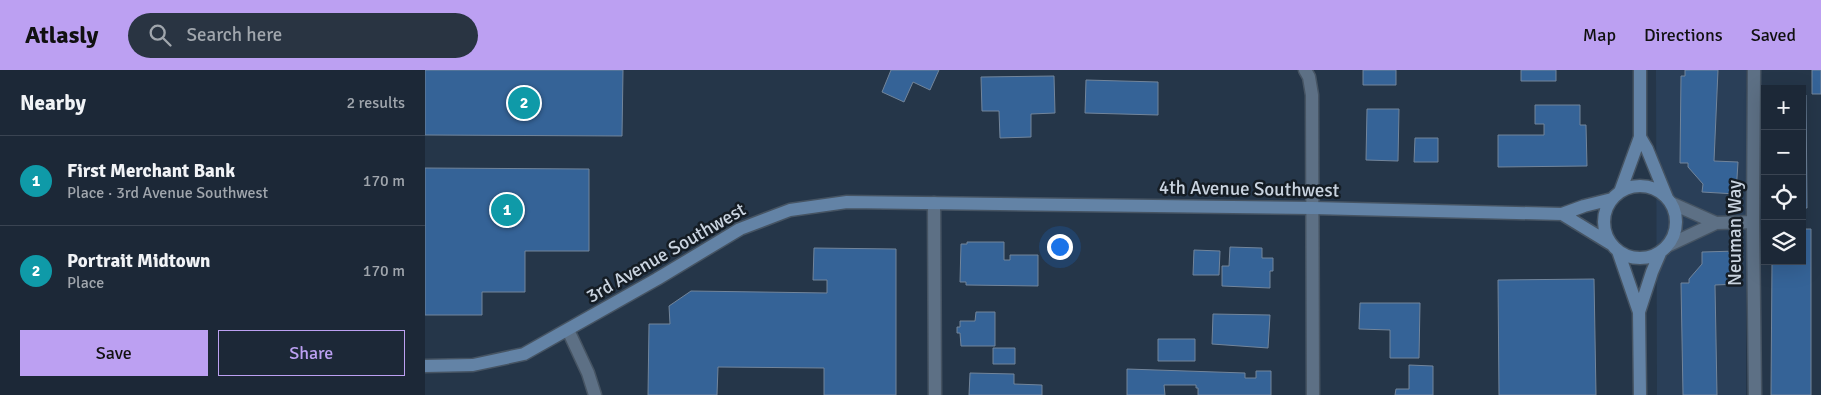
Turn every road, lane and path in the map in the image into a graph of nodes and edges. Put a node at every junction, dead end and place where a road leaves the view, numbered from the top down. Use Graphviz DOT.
graph roads {
  1 [pos="1305,70"];
  2 [pos="1640,70"];
  3 [pos="1754,70"];
  4 [pos="1640,136"];
  5 [pos="1616,196"];
  6 [pos="1669,200"];
  7 [pos="934,203"];
  8 [pos="1313,208"];
  9 [pos="1562,214"];
  10 [pos="1753,222"];
  11 [pos="1716,223"];
  12 [pos="1615,248"];
  13 [pos="1664,248"];
  14 [pos="1639,312"];
  15 [pos="568,330"];
  16 [pos="425,366"];
  17 [pos="595,395"];
  18 [pos="935,395"];
  19 [pos="1313,395"];
  20 [pos="1640,395"];
  21 [pos="1755,395"];
  1 -- 8 [label="street"];
  2 -- 4 [label="street"];
  3 -- 10 [label="street, Neuman Way"];
  4 -- 5 [label="street"];
  4 -- 6 [label="street"];
  5 -- 6 [label="street"];
  5 -- 9 [label="street, 4th Avenue Southwest"];
  5 -- 12 [label="street"];
  6 -- 11 [label="street"];
  6 -- 13 [label="street"];
  7 -- 8 [label="street, 4th Avenue Southwest"];
  7 -- 15 [label="street, 3rd Avenue Southwest"];
  7 -- 18 [label="street"];
  8 -- 9 [label="street, 4th Avenue Southwest"];
  8 -- 19 [label="street"];
  9 -- 12 [label="street"];
  10 -- 11 [label="street"];
  10 -- 21 [label="street, Neuman Way"];
  11 -- 13 [label="street"];
  12 -- 13 [label="street"];
  12 -- 14 [label="street"];
  13 -- 14 [label="street"];
  14 -- 20 [label="street"];
  15 -- 16 [label="street, 3rd Avenue Southwest"];
  15 -- 17 [label="street"];
}
